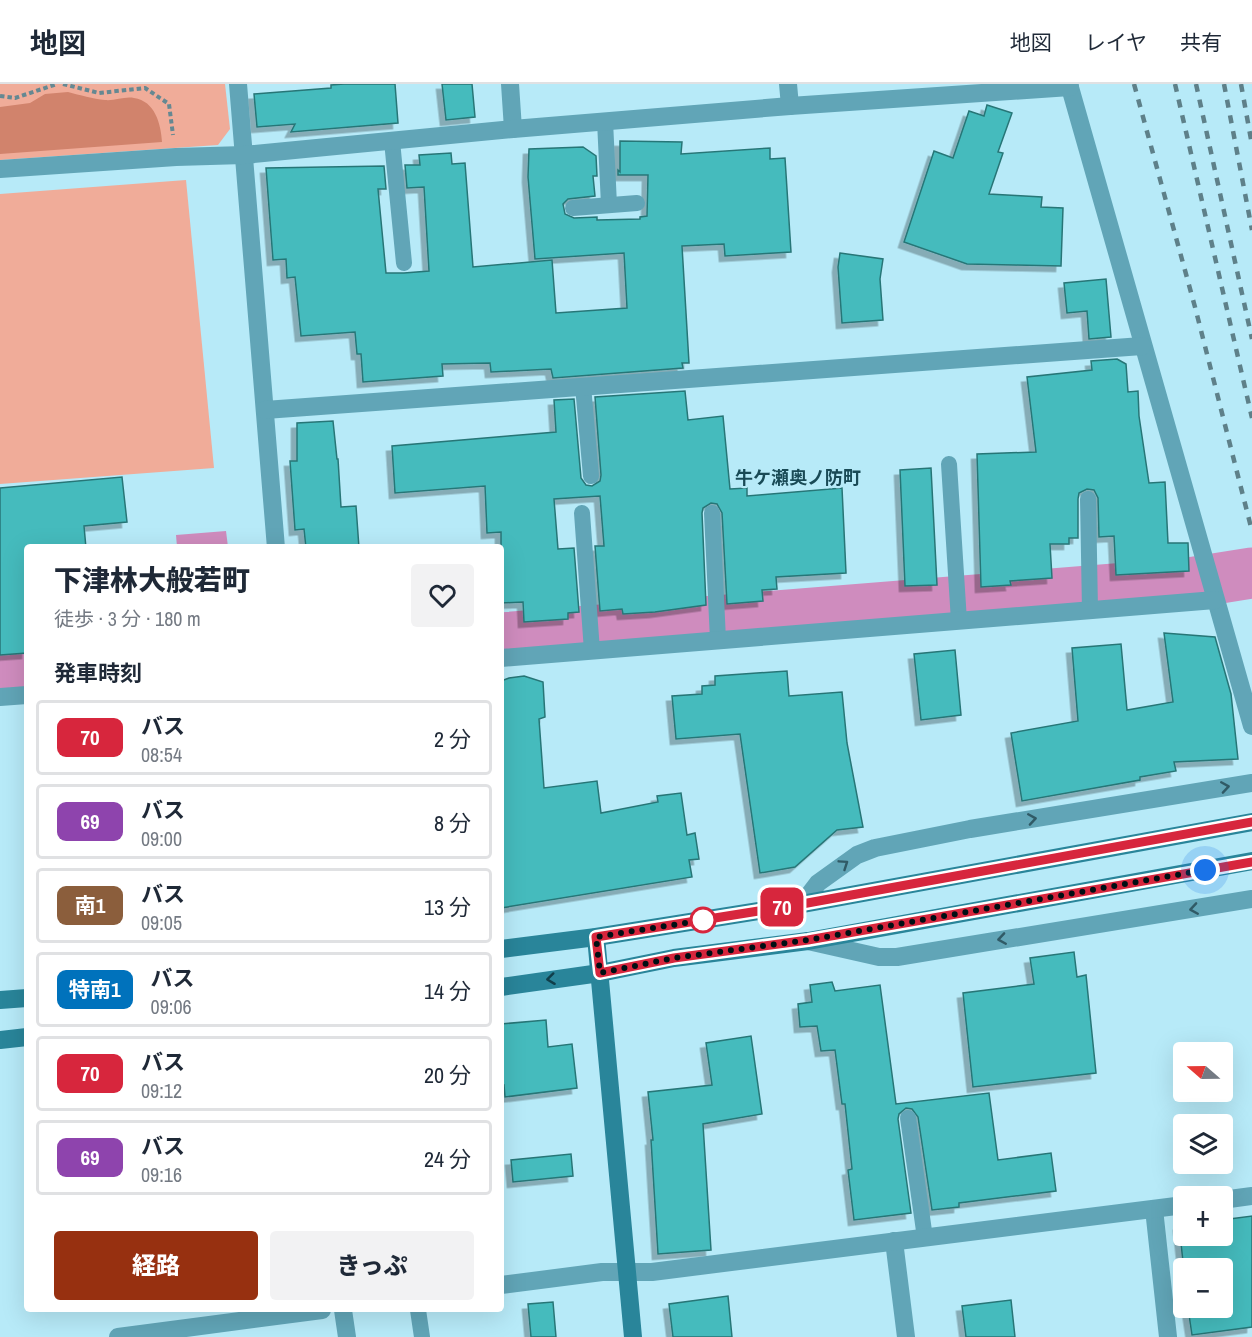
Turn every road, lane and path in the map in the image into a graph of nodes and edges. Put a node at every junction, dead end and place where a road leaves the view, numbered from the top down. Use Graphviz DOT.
graph roads {
  1 [pos="57,84"];
  2 [pos="63,84"];
  3 [pos="238,84"];
  4 [pos="510,84"];
  5 [pos="788,84"];
  6 [pos="144,86"];
  7 [pos="1070,86"];
  8 [pos="0,96"];
  9 [pos="790,106"];
  10 [pos="605,121"];
  11 [pos="513,129"];
  12 [pos="392,141"];
  13 [pos="244,155"];
  14 [pos="176,157"];
  15 [pos="0,170"];
  16 [pos="637,203"];
  17 [pos="609,205"];
  18 [pos="573,208"];
  19 [pos="405,263"];
  20 [pos="1142,346"];
  21 [pos="583,386"];
  22 [pos="265,410"];
  23 [pos="949,464"];
  24 [pos="591,476"];
  25 [pos="1088,499"];
  26 [pos="582,513"];
  27 [pos="712,513"];
  28 [pos="276,544"];
  29 [pos="1215,599"];
  30 [pos="1090,610"];
  31 [pos="959,621"];
  32 [pos="718,640"];
  33 [pos="592,651"];
  34 [pos="504,658"];
  35 [pos="24,695"];
  36 [pos="0,697"];
  37 [pos="1252,726"];
  38 [pos="1252,783"];
  39 [pos="1252,822"];
  40 [pos="1252,861"];
  41 [pos="1252,899"];
  42 [pos="802,904"];
  43 [pos="596,937"];
  44 [pos="808,940"];
  45 [pos="504,949"];
  46 [pos="600,973"];
  47 [pos="504,987"];
  48 [pos="24,998"];
  49 [pos="0,1000"];
  50 [pos="24,1037"];
  51 [pos="0,1040"];
  52 [pos="908,1118"];
  53 [pos="1252,1196"];
  54 [pos="1233,1199"];
  55 [pos="1173,1206"];
  56 [pos="1154,1209"];
  57 [pos="925,1238"];
  58 [pos="894,1241"];
  59 [pos="627,1271"];
  60 [pos="504,1285"];
  61 [pos="311,1312"];
  62 [pos="344,1312"];
  63 [pos="418,1312"];
  64 [pos="197,1332"];
  65 [pos="118,1337"];
  66 [pos="347,1337"];
  67 [pos="422,1337"];
  68 [pos="633,1337"];
  69 [pos="906,1337"];
  70 [pos="1168,1337"];
  1 -- 8 [label="path"];
  2 -- 6 [label="path"];
  3 -- 13 [label="street"];
  4 -- 11 [label="street"];
  5 -- 9 [label="street"];
  6 -- 14 [label="path"];
  7 -- 9 [label="street"];
  7 -- 20 [label="street"];
  9 -- 10 [label="street"];
  10 -- 11 [label="street"];
  10 -- 17 [label="lane"];
  11 -- 12 [label="street"];
  12 -- 13 [label="street"];
  12 -- 19 [label="lane"];
  13 -- 14 [label="street"];
  13 -- 22 [label="street"];
  14 -- 15 [label="street"];
  16 -- 17 [label="lane"];
  17 -- 18 [label="lane"];
  20 -- 21 [label="street"];
  20 -- 29 [label="street"];
  21 -- 22 [label="street"];
  21 -- 24 [label="lane"];
  22 -- 28 [label="street"];
  23 -- 31 [label="lane"];
  25 -- 30 [label="lane"];
  26 -- 33 [label="lane"];
  27 -- 32 [label="lane"];
  29 -- 30 [label="street"];
  29 -- 37 [label="street"];
  30 -- 31 [label="street"];
  31 -- 32 [label="street"];
  32 -- 33 [label="street"];
  33 -- 34 [label="street"];
  35 -- 36 [label="street"];
  42 -- 38 [label="street, one-way"];
  39 -- 42 [label="street"];
  40 -- 44 [label="street"];
  41 -- 44 [label="street, one-way"];
  42 -- 43 [label="street"];
  43 -- 45 [label="street"];
  43 -- 46 [label="street"];
  44 -- 46 [label="street"];
  46 -- 47 [label="street, one-way"];
  46 -- 59 [label="street"];
  48 -- 49 [label="street"];
  50 -- 51 [label="street"];
  52 -- 57 [label="lane"];
  53 -- 54 [label="street"];
  55 -- 56 [label="street"];
  56 -- 57 [label="street"];
  56 -- 70 [label="street"];
  57 -- 58 [label="street"];
  58 -- 59 [label="street"];
  58 -- 69 [label="street"];
  59 -- 60 [label="street"];
  59 -- 68 [label="street"];
  61 -- 64 [label="street"];
  62 -- 66 [label="street"];
  63 -- 67 [label="lane"];
  64 -- 65 [label="street"];
}
